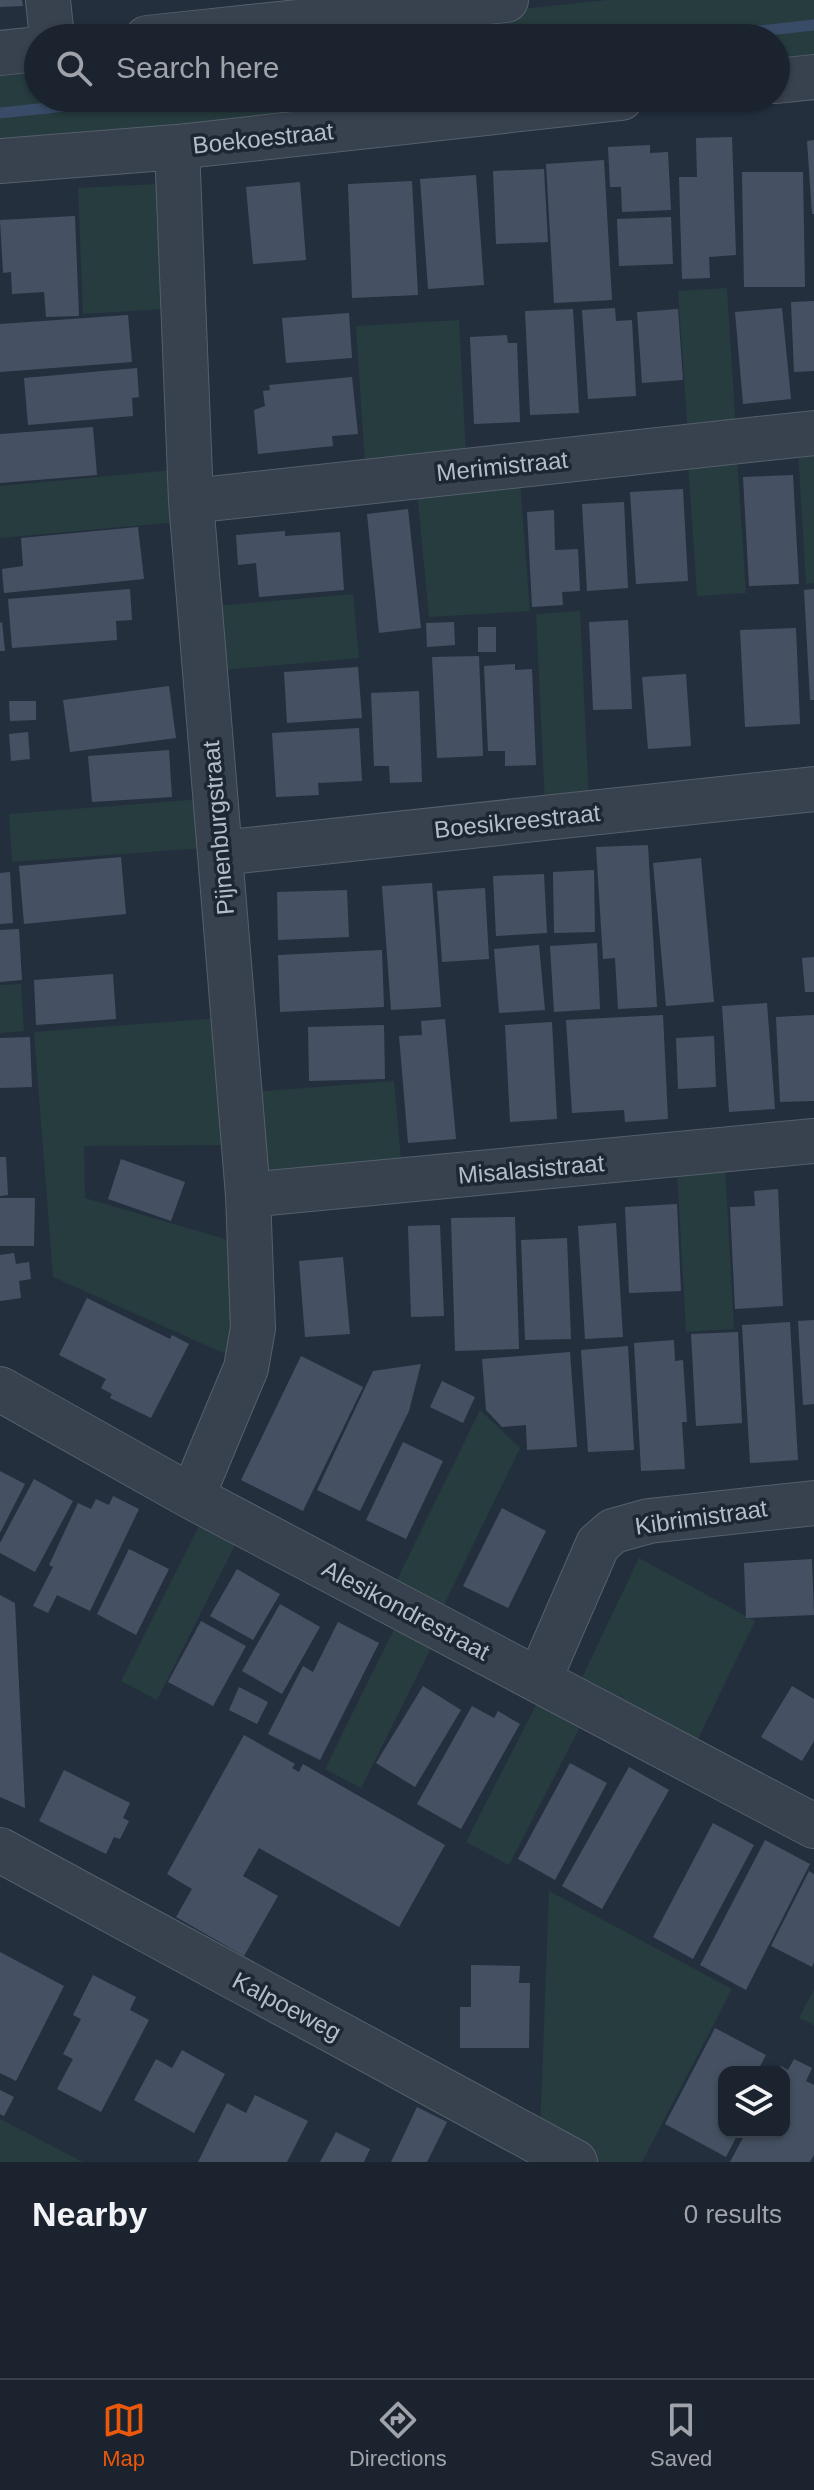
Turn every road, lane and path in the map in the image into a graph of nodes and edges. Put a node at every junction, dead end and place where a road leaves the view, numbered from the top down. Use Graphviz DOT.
graph roads {
  1 [pos="48,0"];
  2 [pos="506,0"];
  3 [pos="220,15"];
  4 [pos="51,24"];
  5 [pos="191,24"];
  6 [pos="24,50"];
  7 [pos="0,53"];
  8 [pos="814,77"];
  9 [pos="790,80"];
  10 [pos="494,112"];
  11 [pos="177,147"];
  12 [pos="0,161"];
  13 [pos="814,433"];
  14 [pos="191,501"];
  15 [pos="814,789"];
  16 [pos="220,853"];
  17 [pos="814,1141"];
  18 [pos="248,1195"];
  19 [pos="0,1389"];
  20 [pos="192,1497"];
  21 [pos="814,1503"];
  22 [pos="539,1680"];
  23 [pos="814,1826"];
  24 [pos="0,1850"];
  25 [pos="575,2162"];
  1 -- 4 [label="street"];
  2 -- 3 [label="street"];
  3 -- 5 [label="street"];
  6 -- 7 [label="street"];
  8 -- 9 [label="street"];
  10 -- 11 [label="street, Boekoestraat"];
  11 -- 12 [label="street, Boekoestraat"];
  11 -- 14 [label="street, Pijnenburgstraat"];
  13 -- 14 [label="street, Merimistraat"];
  14 -- 16 [label="street, Pijnenburgstraat"];
  15 -- 16 [label="street, Boesikreestraat"];
  16 -- 18 [label="street, Pijnenburgstraat"];
  17 -- 18 [label="street, Misalasistraat"];
  18 -- 20 [label="street, Pijnenburgstraat"];
  19 -- 20 [label="street, Alesikondrestraat"];
  20 -- 22 [label="street, Alesikondrestraat"];
  21 -- 22 [label="street, Kibrimistraat"];
  22 -- 23 [label="street, Alesikondrestraat"];
  24 -- 25 [label="street, Kalpoeweg"];
}
